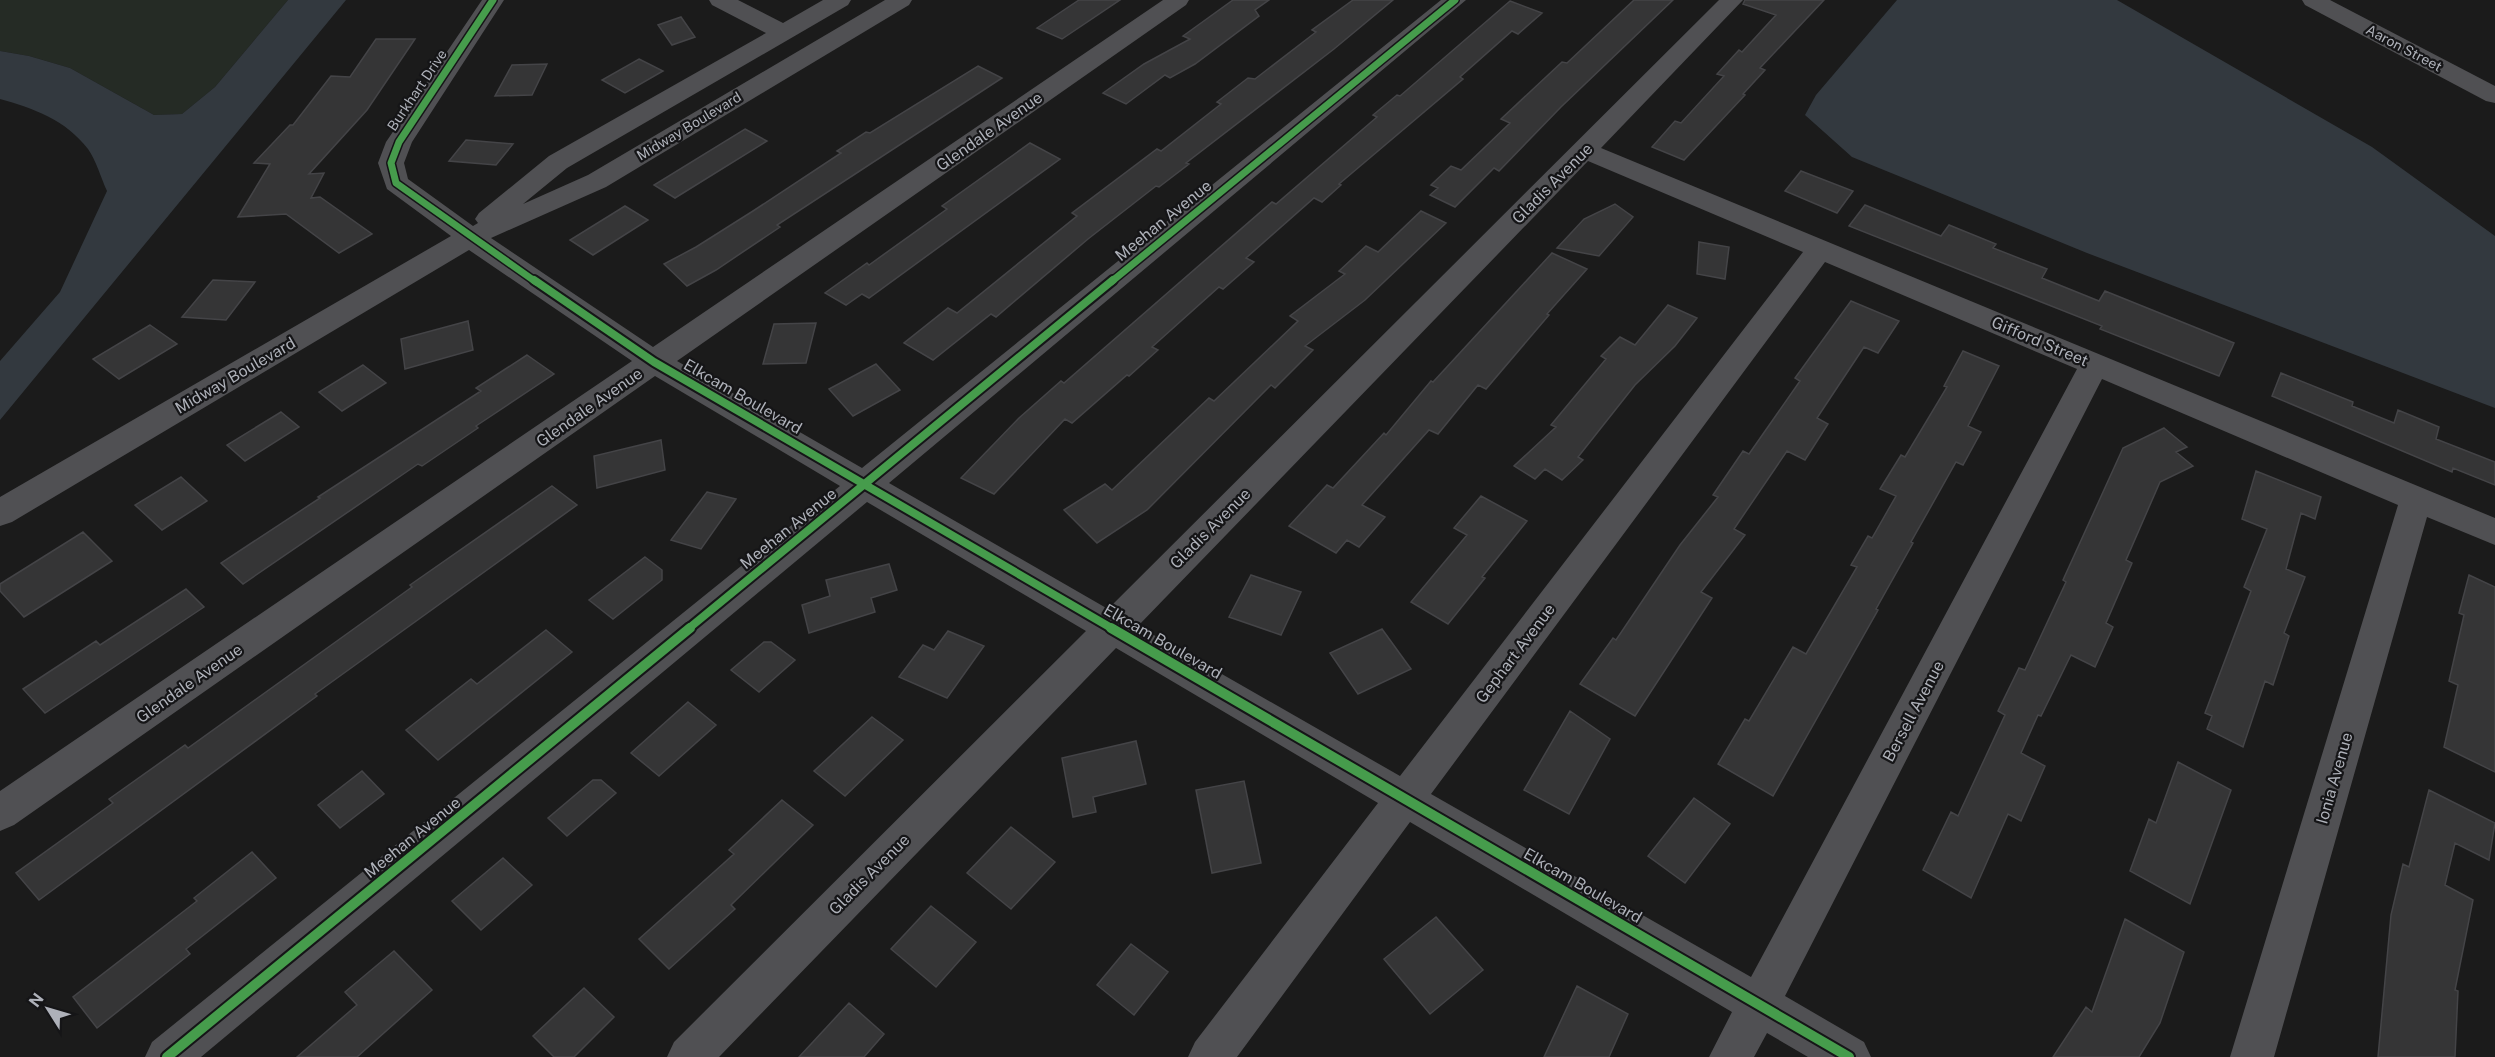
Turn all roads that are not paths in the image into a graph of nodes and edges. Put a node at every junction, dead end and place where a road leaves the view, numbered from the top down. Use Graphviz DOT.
graph roads {
  1 [pos="493,0"];
  2 [pos="720,0"];
  3 [pos="840,0"];
  4 [pos="901,0"];
  5 [pos="1178,0"];
  6 [pos="1455,0"];
  7 [pos="1732,0"];
  8 [pos="2316,0"];
  9 [pos="784,33"];
  10 [pos="2495,96"];
  11 [pos="1584,150"];
  12 [pos="470,237"];
  13 [pos="1820,249"];
  14 [pos="654,362"];
  15 [pos="2095,364"];
  16 [pos="864,485"];
  17 [pos="2416,500"];
  18 [pos="0,513"];
  19 [pos="2495,532"];
  20 [pos="1112,628"];
  21 [pos="1405,799"];
  22 [pos="0,813"];
  23 [pos="1759,1005"];
  24 [pos="167,1057"];
  25 [pos="689,1057"];
  26 [pos="1210,1057"];
  27 [pos="1731,1057"];
  28 [pos="1849,1057"];
  29 [pos="2252,1057"];
  1 -- 12 [label="street, Burkhart Drive"];
  2 -- 9 [label="street"];
  3 -- 9 [label="street, Midway Boulevard"];
  4 -- 12 [label="street, Midway Boulevard"];
  5 -- 14 [label="street, Glendale Avenue"];
  6 -- 16 [label="street, Meehan Avenue"];
  7 -- 11 [label="street, Gladis Avenue"];
  8 -- 10 [label="street, Aaron Street"];
  9 -- 12 [label="street, Midway Boulevard"];
  11 -- 13 [label="street, Gifford Street"];
  11 -- 20 [label="street, Gladis Avenue"];
  12 -- 14 [label="street, Elkcam Boulevard"];
  12 -- 18 [label="street, Midway Boulevard"];
  13 -- 15 [label="street, Gifford Street"];
  13 -- 21 [label="street, Gephart Avenue"];
  14 -- 16 [label="street, Elkcam Boulevard"];
  14 -- 22 [label="street, Glendale Avenue"];
  15 -- 17 [label="street, Gifford Street"];
  15 -- 23 [label="street, Bersell Avenue"];
  16 -- 20 [label="street, Elkcam Boulevard"];
  16 -- 24 [label="street, Meehan Avenue"];
  17 -- 19 [label="street, Gifford Street"];
  17 -- 29 [label="street, Ionia Avenue"];
  20 -- 21 [label="street, Elkcam Boulevard"];
  20 -- 25 [label="street, Gladis Avenue"];
  21 -- 23 [label="street, Elkcam Boulevard"];
  21 -- 26 [label="street, Gephart Avenue"];
  23 -- 27 [label="street, Bersell Avenue"];
  23 -- 28 [label="street, Elkcam Boulevard"];
}
